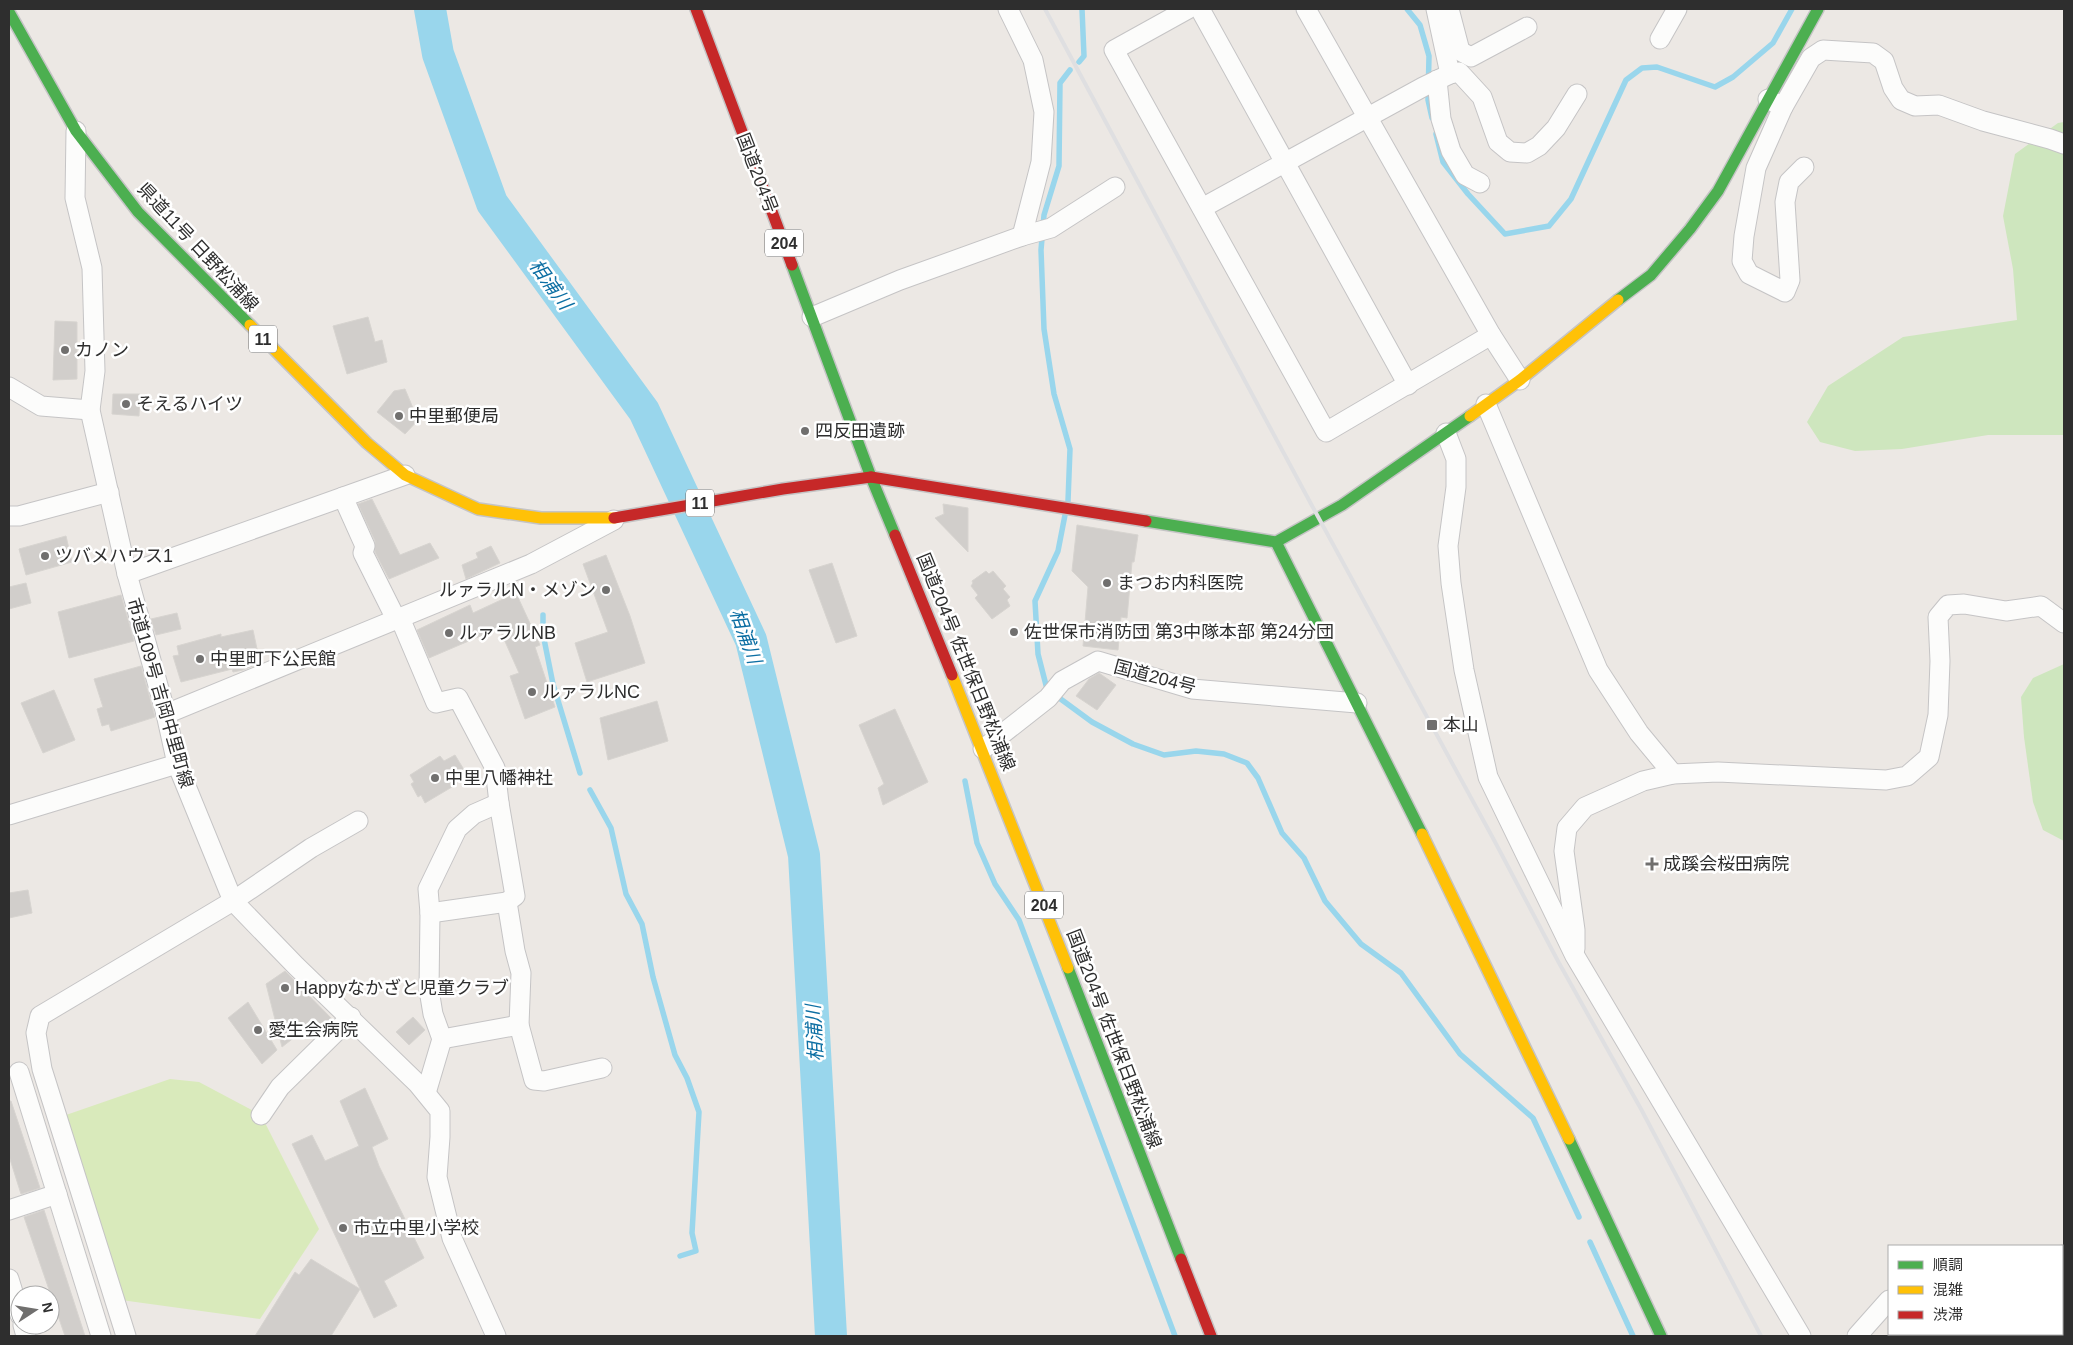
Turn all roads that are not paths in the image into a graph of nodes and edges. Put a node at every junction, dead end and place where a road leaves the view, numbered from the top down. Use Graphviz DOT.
graph roads {
  1 [pos="696,9"];
  2 [pos="1008,9"];
  3 [pos="1188,9"];
  4 [pos="1200,9"];
  5 [pos="1306,9"];
  6 [pos="1436,9"];
  7 [pos="1449,9"];
  8 [pos="1678,9"];
  9 [pos="1815,10"];
  10 [pos="9,12"];
  11 [pos="1527,27"];
  12 [pos="1660,39"];
  13 [pos="1436,81"];
  14 [pos="1577,94"];
  15 [pos="1776,103"];
  16 [pos="1367,117"];
  17 [pos="76,131"];
  18 [pos="2064,144"];
  19 [pos="1285,162"];
  20 [pos="1804,166"];
  21 [pos="1480,183"];
  22 [pos="1115,187"];
  23 [pos="1202,208"];
  24 [pos="1022,236"];
  25 [pos="812,316"];
  26 [pos="1491,335"];
  27 [pos="1520,380"];
  28 [pos="1408,385"];
  29 [pos="9,387"];
  30 [pos="1486,404"];
  31 [pos="90,410"];
  32 [pos="1446,433"];
  33 [pos="405,475"];
  34 [pos="871,477"];
  35 [pos="109,492"];
  36 [pos="343,497"];
  37 [pos="9,516"];
  38 [pos="617,518"];
  39 [pos="1276,542"];
  40 [pos="127,574"];
  41 [pos="398,618"];
  42 [pos="2064,623"];
  43 [pos="1357,703"];
  44 [pos="166,714"];
  45 [pos="983,749"];
  46 [pos="177,764"];
  47 [pos="1673,774"];
  48 [pos="499,803"];
  49 [pos="9,815"];
  50 [pos="358,821"];
  51 [pos="233,901"];
  52 [pos="507,902"];
  53 [pos="430,913"];
  54 [pos="1575,956"];
  55 [pos="351,1017"];
  56 [pos="518,1025"];
  57 [pos="442,1039"];
  58 [pos="602,1068"];
  59 [pos="42,1069"];
  60 [pos="14,1073"];
  61 [pos="426,1094"];
  62 [pos="261,1115"];
  63 [pos="57,1194"];
  64 [pos="9,1210"];
  65 [pos="1888,1301"];
  66 [pos="102,1336"];
  67 [pos="126,1336"];
  68 [pos="496,1336"];
  69 [pos="1210,1336"];
  70 [pos="1661,1336"];
  71 [pos="1801,1336"];
  72 [pos="1857,1336"];
  1 -- 25 [label="main road, 国道204号 / 204"];
  2 -- 24 [label="street"];
  3 -- 23 [label="street"];
  4 -- 19 [label="street"];
  5 -- 16 [label="street"];
  6 -- 13 [label="street"];
  7 -- 11 [label="street"];
  8 -- 12 [label="street"];
  9 -- 15 [label="main road"];
  10 -- 17 [label="main road, 県道11号 日野松浦線 / 11"];
  13 -- 14 [label="street"];
  13 -- 16 [label="street"];
  13 -- 21 [label="street"];
  15 -- 18 [label="street"];
  15 -- 20 [label="street"];
  15 -- 27 [label="main road"];
  16 -- 19 [label="street"];
  16 -- 26 [label="street"];
  17 -- 31 [label="street, 市道109号 吉岡中里町線"];
  17 -- 33 [label="main road, 県道11号 日野松浦線 / 11"];
  19 -- 23 [label="street"];
  19 -- 28 [label="street"];
  22 -- 24 [label="street"];
  23 -- 28 [label="street"];
  24 -- 25 [label="street"];
  25 -- 34 [label="main road, 国道204号 / 204"];
  26 -- 27 [label="street"];
  26 -- 28 [label="street"];
  27 -- 30 [label="main road"];
  29 -- 31 [label="street"];
  30 -- 32 [label="main road"];
  30 -- 47 [label="street"];
  31 -- 35 [label="street, 市道109号 吉岡中里町線"];
  32 -- 39 [label="main road"];
  32 -- 54 [label="street"];
  33 -- 36 [label="street"];
  33 -- 38 [label="main road, 県道11号 日野松浦線 / 11"];
  34 -- 38 [label="main road, 県道11号 日野松浦線 / 11"];
  34 -- 39 [label="main road, 県道11号 日野松浦線"];
  34 -- 45 [label="main road, 国道204号 佐世保日野松浦線 / 204"];
  35 -- 37 [label="street"];
  35 -- 40 [label="street, 市道109号 吉岡中里町線"];
  36 -- 40 [label="street"];
  36 -- 41 [label="street"];
  38 -- 41 [label="street"];
  39 -- 43 [label="main road"];
  40 -- 44 [label="street, 市道109号 吉岡中里町線"];
  41 -- 44 [label="street"];
  41 -- 48 [label="street"];
  42 -- 47 [label="street"];
  43 -- 45 [label="street, 国道204号"];
  43 -- 70 [label="main road"];
  44 -- 46 [label="street, 市道109号 吉岡中里町線"];
  45 -- 69 [label="main road, 国道204号 佐世保日野松浦線 / 204"];
  46 -- 49 [label="street"];
  46 -- 51 [label="street, 市道109号 吉岡中里町線"];
  47 -- 54 [label="street"];
  48 -- 52 [label="street"];
  48 -- 53 [label="street"];
  50 -- 51 [label="street"];
  51 -- 55 [label="street, 市道109号 吉岡中里町線"];
  51 -- 59 [label="street"];
  52 -- 53 [label="street"];
  52 -- 56 [label="street"];
  53 -- 57 [label="street"];
  54 -- 71 [label="street"];
  55 -- 61 [label="street, 市道109号 吉岡中里町線"];
  55 -- 62 [label="street"];
  56 -- 57 [label="street"];
  56 -- 58 [label="street"];
  57 -- 61 [label="street"];
  59 -- 60 [label="street"];
  59 -- 67 [label="street"];
  60 -- 63 [label="street"];
  61 -- 68 [label="street, 市道109号 吉岡中里町線"];
  63 -- 64 [label="street"];
  63 -- 66 [label="street"];
  65 -- 72 [label="street"];
}
